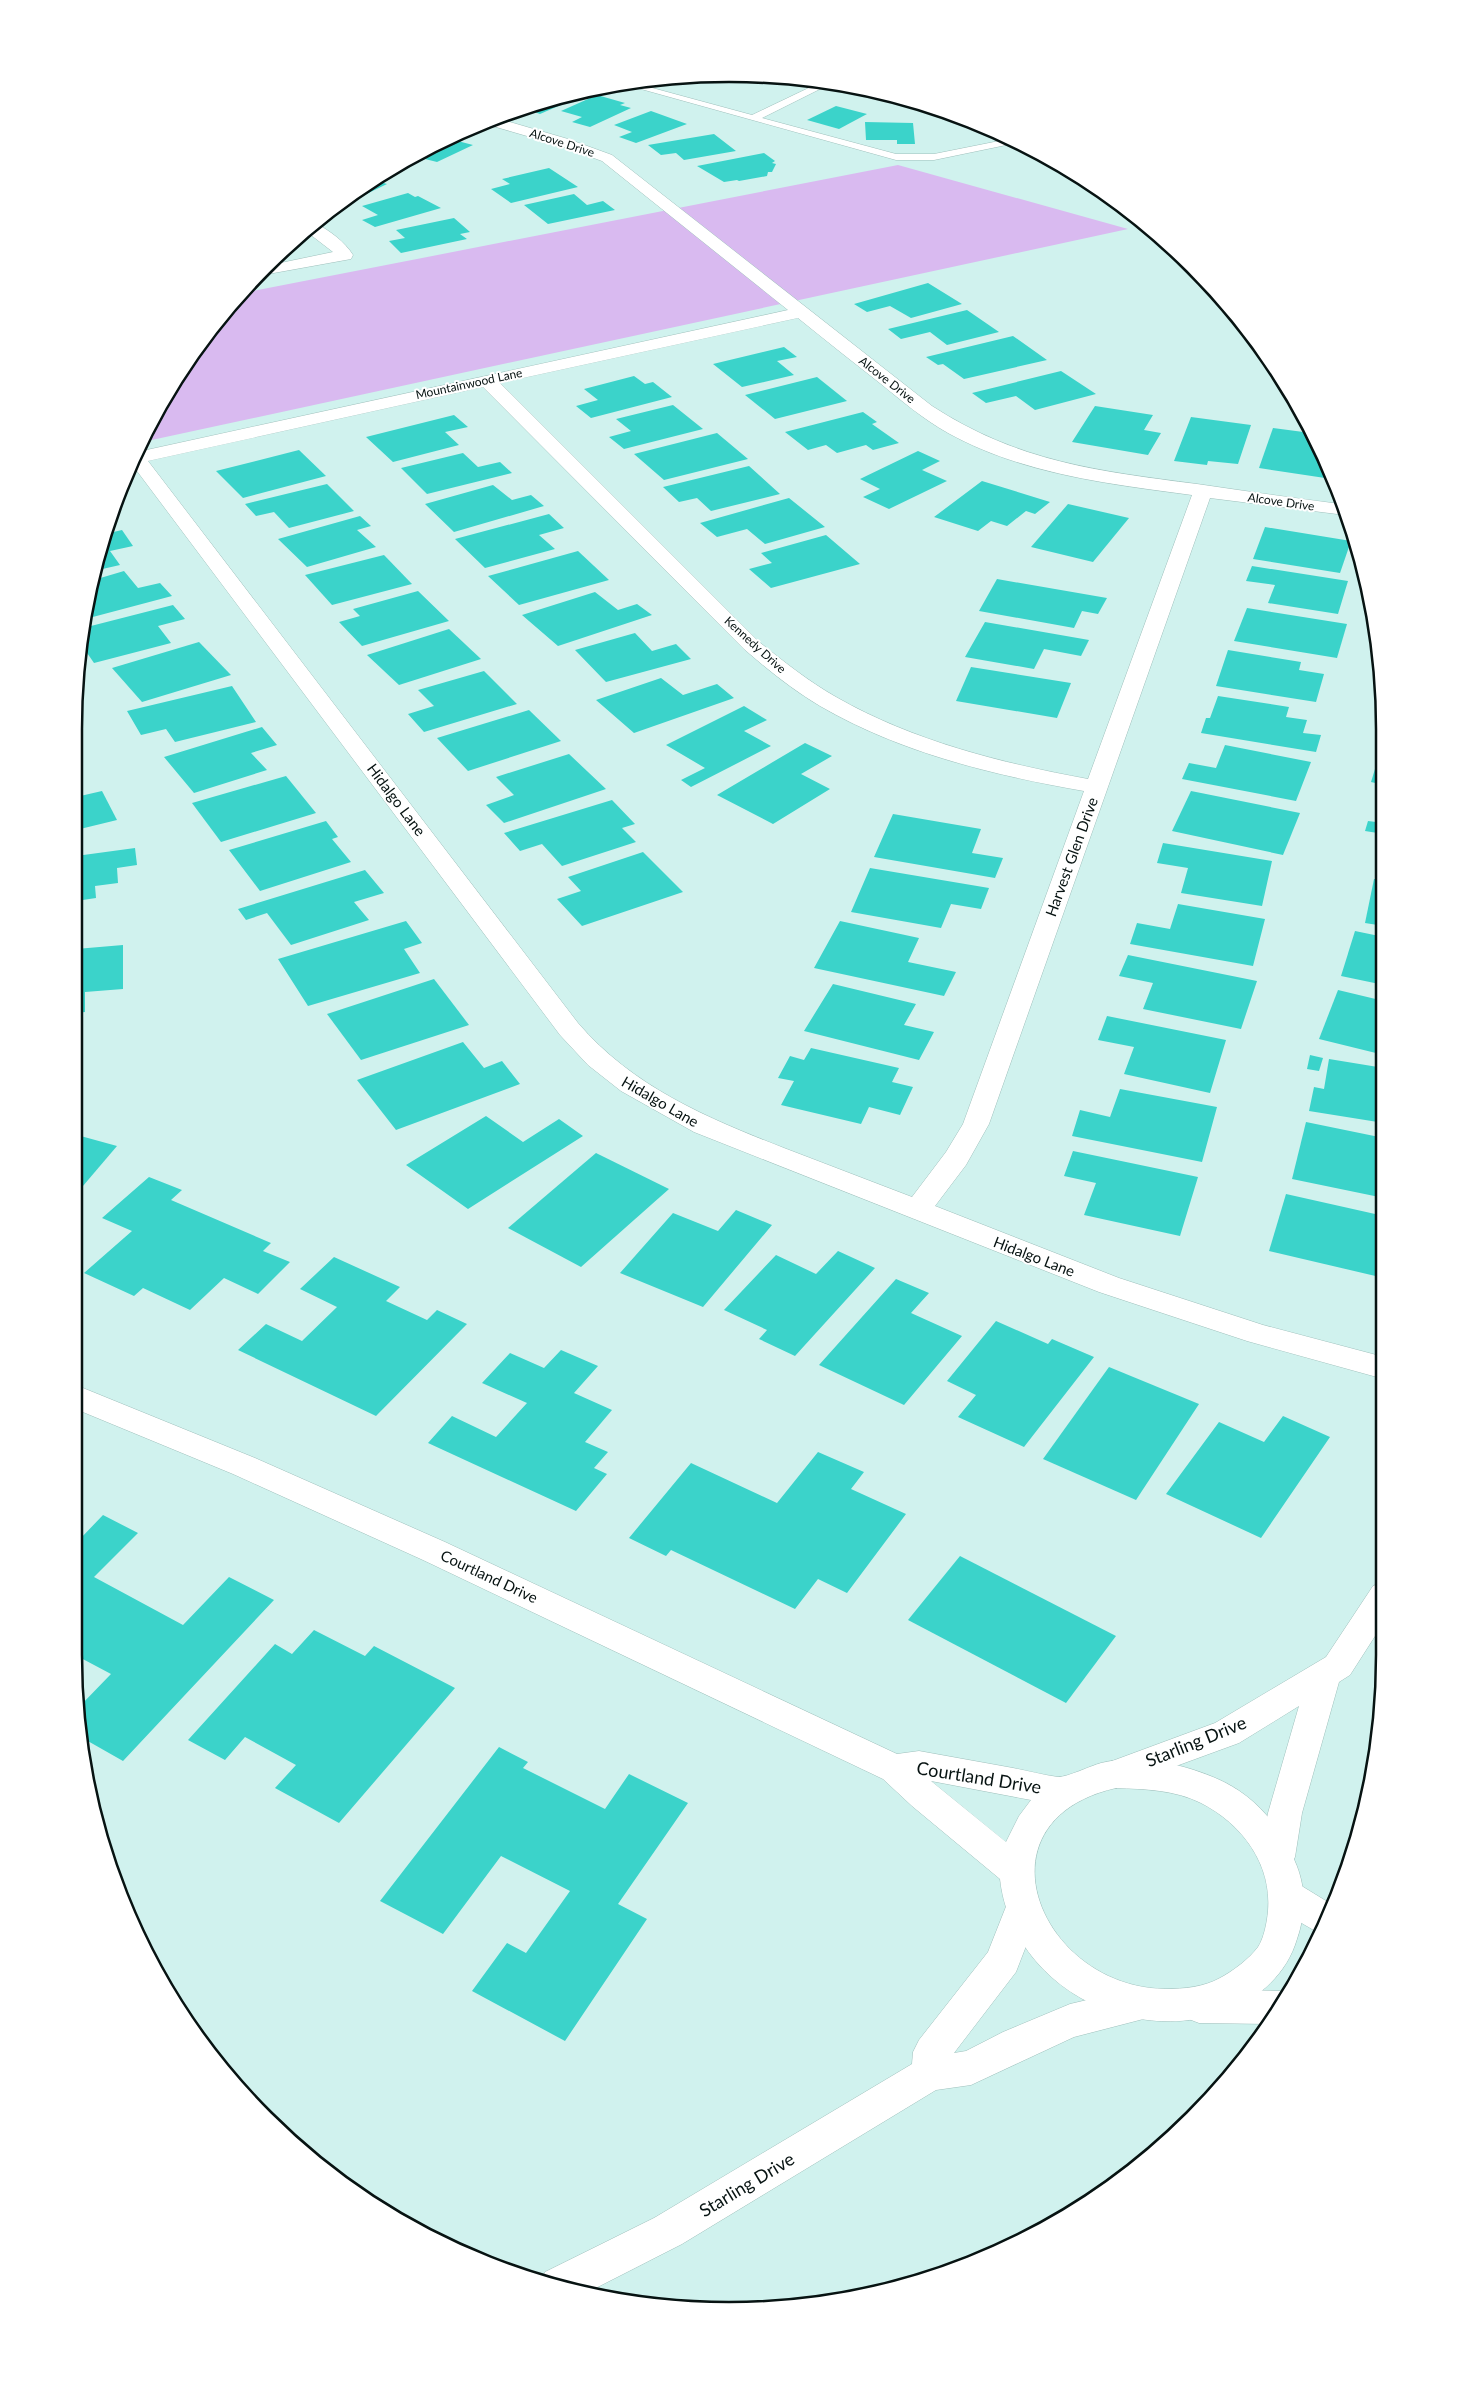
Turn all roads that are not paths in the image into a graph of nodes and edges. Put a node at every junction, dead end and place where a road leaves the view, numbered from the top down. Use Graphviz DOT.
graph roads {
  1 [pos="643,88"];
  2 [pos="815,88"];
  3 [pos="754,118"];
  4 [pos="501,125"];
  5 [pos="1002,143"];
  6 [pos="317,231"];
  7 [pos="275,269"];
  8 [pos="800,312"];
  9 [pos="487,381"];
  10 [pos="143,457"];
  11 [pos="141,462"];
  12 [pos="1203,491"];
  13 [pos="1337,509"];
  14 [pos="1097,787"];
  15 [pos="916,1211"];
  16 [pos="1376,1366"];
  17 [pos="82,1399"];
  18 [pos="1376,1607"];
  19 [pos="1325,1673"];
  20 [pos="895,1769"];
  21 [pos="1116,1774"];
  22 [pos="1064,1792"];
  23 [pos="1277,1857"];
  24 [pos="1016,1872"];
  25 [pos="1288,1896"];
  26 [pos="1022,1910"];
  27 [pos="1321,1917"];
  28 [pos="1160,2005"];
  29 [pos="1271,2008"];
  30 [pos="929,2074"];
  31 [pos="569,2281"];
  1 -- 3 [label="lane"];
  2 -- 3 [label="lane"];
  3 -- 5 [label="lane"];
  4 -- 8 [label="street, Alcove Drive"];
  6 -- 7 [label="street"];
  8 -- 9 [label="street, Mountainwood Lane"];
  8 -- 12 [label="street, Alcove Drive"];
  9 -- 10 [label="street, Mountainwood Lane"];
  9 -- 14 [label="street, Kennedy Drive"];
  11 -- 15 [label="street, Hidalgo Lane"];
  12 -- 13 [label="street, Alcove Drive"];
  12 -- 14 [label="street, Harvest Glen Drive"];
  14 -- 15 [label="street, Harvest Glen Drive"];
  15 -- 16 [label="street, Hidalgo Lane"];
  17 -- 20 [label="street, Courtland Drive"];
  18 -- 19 [label="street, Starling Drive"];
  19 -- 21 [label="street, Starling Drive"];
  19 -- 23 [label="street"];
  20 -- 22 [label="street, Courtland Drive"];
  20 -- 24 [label="street, Courtland Drive"];
  21 -- 22 [label="street"];
  21 -- 23 [label="street"];
  22 -- 24 [label="street"];
  23 -- 25 [label="street"];
  24 -- 26 [label="street"];
  25 -- 27 [label="street"];
  25 -- 28 [label="street"];
  26 -- 28 [label="street"];
  26 -- 30 [label="street"];
  28 -- 29 [label="street"];
  28 -- 30 [label="street, Starling Drive"];
  30 -- 31 [label="street, Starling Drive"];
}
